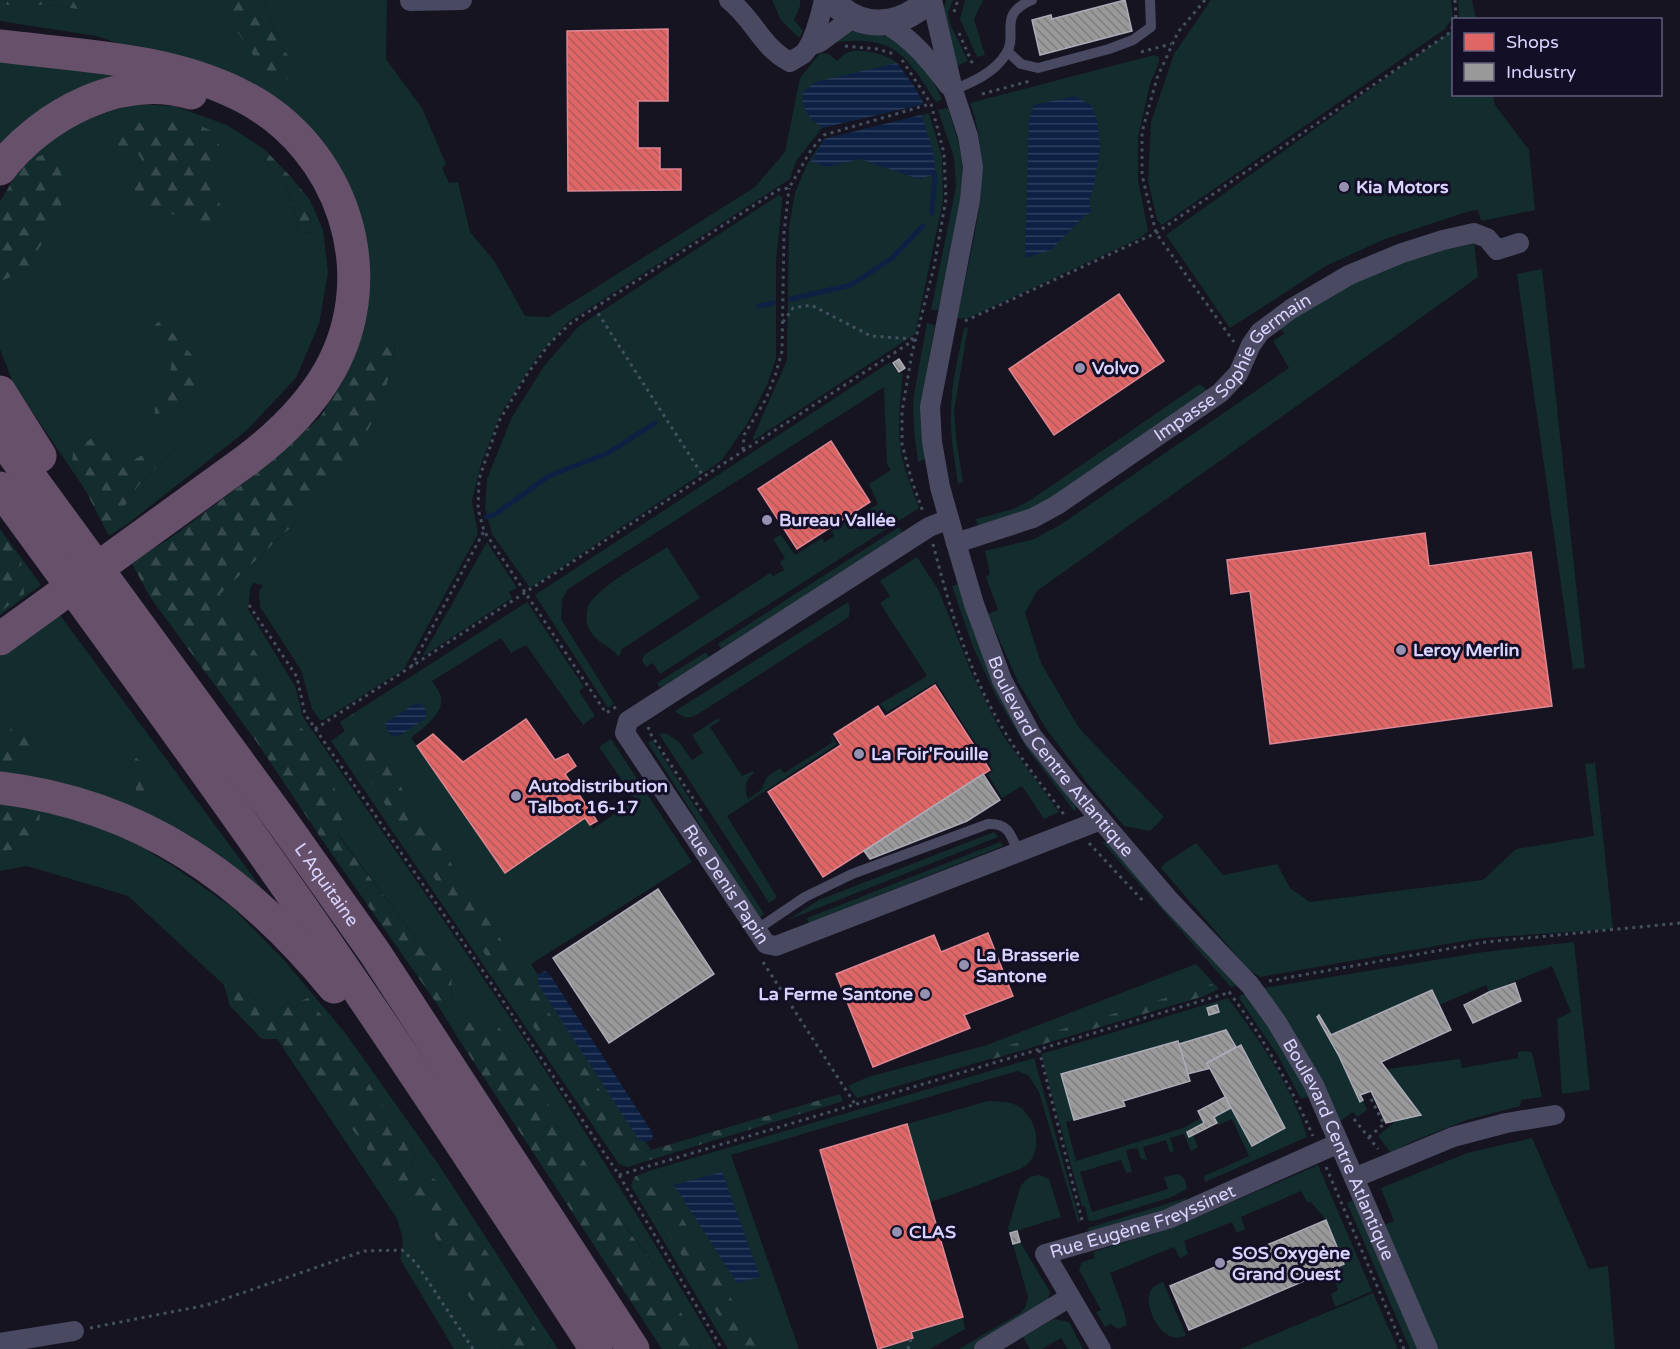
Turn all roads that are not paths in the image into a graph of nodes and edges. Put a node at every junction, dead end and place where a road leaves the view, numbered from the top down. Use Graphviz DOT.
graph roads {
  1 [pos="462,0"];
  2 [pos="729,0"];
  3 [pos="824,0"];
  4 [pos="832,0"];
  5 [pos="930,0"];
  6 [pos="1032,0"];
  7 [pos="1150,0"];
  8 [pos="410,2"];
  9 [pos="854,17"];
  10 [pos="884,23"];
  11 [pos="814,44"];
  12 [pos="0,46"];
  13 [pos="1008,52"];
  14 [pos="953,90"];
  15 [pos="0,169"];
  16 [pos="1519,243"];
  17 [pos="0,392"];
  18 [pos="0,436"];
  19 [pos="0,488"];
  20 [pos="949,519"];
  21 [pos="139,532"];
  22 [pos="956,543"];
  23 [pos="33,609"];
  24 [pos="0,626"];
  25 [pos="0,639"];
  26 [pos="200,709"];
  27 [pos="0,788"];
  28 [pos="1101,820"];
  29 [pos="1018,852"];
  30 [pos="756,930"];
  31 [pos="1555,1115"];
  32 [pos="453,1129"];
  33 [pos="1339,1143"];
  34 [pos="1354,1178"];
  35 [pos="1070,1297"];
  36 [pos="74,1331"];
  37 [pos="0,1343"];
  38 [pos="596,1349"];
  39 [pos="633,1349"];
  40 [pos="984,1349"];
  41 [pos="1101,1349"];
  42 [pos="1428,1349"];
  1 -- 8 [label="street"];
  2 -- 11 [label="street"];
  3 -- 11 [label="street"];
  4 -- 9 [label="street"];
  5 -- 10 [label="street"];
  5 -- 14 [label="street, Boulevard Centre Atlantique"];
  6 -- 13 [label="lane"];
  7 -- 13 [label="lane"];
  9 -- 10 [label="street"];
  9 -- 11 [label="street"];
  10 -- 14 [label="street, Boulevard Centre Atlantique"];
  12 -- 21 [label="highway"];
  13 -- 14 [label="lane"];
  14 -- 20 [label="street, Boulevard Centre Atlantique"];
  15 -- 21 [label="highway"];
  16 -- 22 [label="street, Impasse Sophie Germain"];
  17 -- 26 [label="highway"];
  18 -- 26 [label="highway, L'Aquitaine"];
  19 -- 32 [label="highway, L'Aquitaine"];
  20 -- 22 [label="street, Boulevard Centre Atlantique"];
  20 -- 30 [label="street, Rue Denis Papin"];
  21 -- 23 [label="highway"];
  22 -- 28 [label="street, Boulevard Centre Atlantique"];
  23 -- 24 [label="highway"];
  23 -- 25 [label="highway"];
  26 -- 39 [label="highway, L'Aquitaine"];
  27 -- 32 [label="highway"];
  28 -- 29 [label="street, Rue Denis Papin"];
  28 -- 33 [label="street, Boulevard Centre Atlantique"];
  29 -- 30 [label="street, Rue Denis Papin"];
  29 -- 30 [label="lane"];
  31 -- 34 [label="street"];
  32 -- 38 [label="highway, L'Aquitaine"];
  33 -- 34 [label="street, Boulevard Centre Atlantique"];
  33 -- 35 [label="street, Rue Eugène Freyssinet"];
  34 -- 42 [label="street, Boulevard Centre Atlantique"];
  35 -- 40 [label="street"];
  35 -- 41 [label="street, Rue Eugène Freyssinet"];
  36 -- 37 [label="street"];
}
